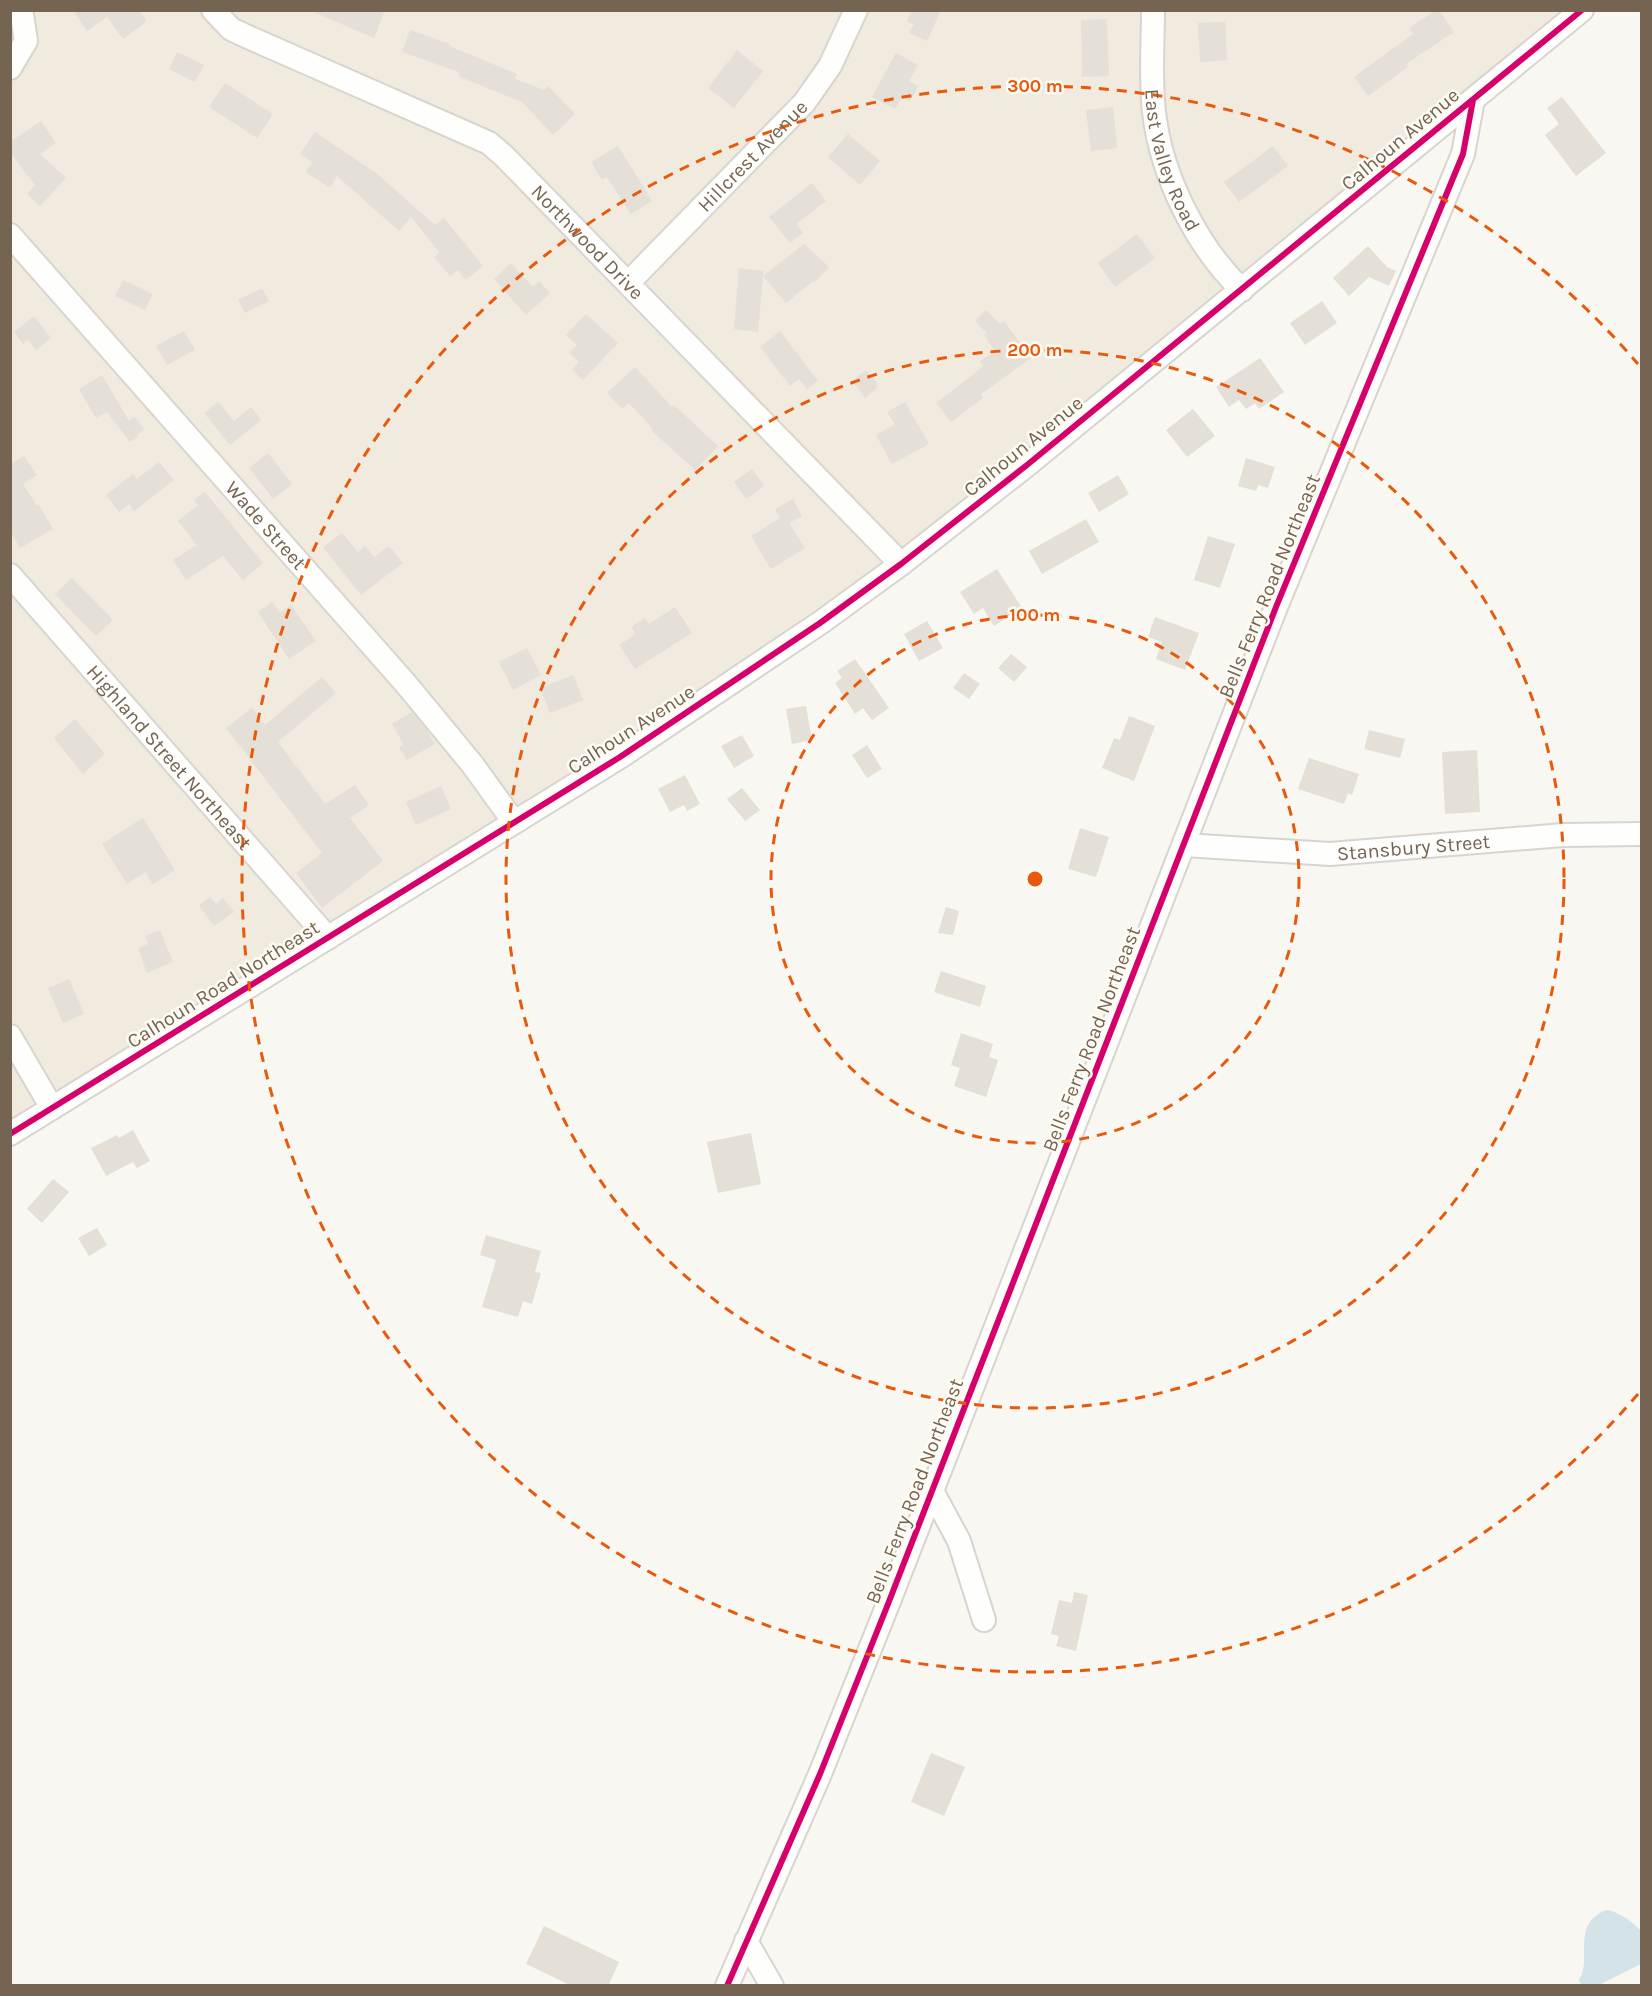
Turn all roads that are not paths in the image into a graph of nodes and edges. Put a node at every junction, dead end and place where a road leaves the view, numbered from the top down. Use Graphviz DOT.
graph roads {
  1 [pos="18,10"];
  2 [pos="213,10"];
  3 [pos="856,10"];
  4 [pos="1153,10"];
  5 [pos="1582,10"];
  6 [pos="10,68"];
  7 [pos="1473,100"];
  8 [pos="10,235"];
  9 [pos="628,283"];
  10 [pos="1242,290"];
  11 [pos="901,564"];
  12 [pos="10,574"];
  13 [pos="514,822"];
  14 [pos="1641,834"];
  15 [pos="1184,845"];
  16 [pos="452,861"];
  17 [pos="328,938"];
  18 [pos="10,1036"];
  19 [pos="52,1108"];
  20 [pos="10,1134"];
  21 [pos="932,1491"];
  22 [pos="984,1620"];
  23 [pos="746,1941"];
  24 [pos="727,1986"];
  25 [pos="772,1986"];
  1 -- 6 [label="street"];
  2 -- 9 [label="street, Northwood Drive"];
  3 -- 9 [label="street, Hillcrest Avenue"];
  4 -- 10 [label="street, East Valley Road"];
  5 -- 7 [label="street, Calhoun Avenue"];
  7 -- 10 [label="street, Calhoun Avenue"];
  7 -- 15 [label="street, Bells Ferry Road Northeast"];
  8 -- 13 [label="street, Wade Street"];
  9 -- 11 [label="street, Northwood Drive"];
  10 -- 11 [label="street, Calhoun Avenue"];
  11 -- 13 [label="street, Calhoun Avenue"];
  12 -- 17 [label="street, Highland Street Northeast"];
  13 -- 16 [label="street, Calhoun Avenue"];
  14 -- 15 [label="street, Stansbury Street"];
  15 -- 21 [label="street, Bells Ferry Road Northeast"];
  16 -- 17 [label="street, Calhoun Road Northeast"];
  17 -- 19 [label="street, Calhoun Road Northeast"];
  18 -- 19 [label="street"];
  19 -- 20 [label="street, Calhoun Road Northeast"];
  21 -- 22 [label="street"];
  21 -- 23 [label="street, Bells Ferry Road Northeast"];
  23 -- 24 [label="street, Bells Ferry Road Northeast"];
  23 -- 25 [label="street"];
}
